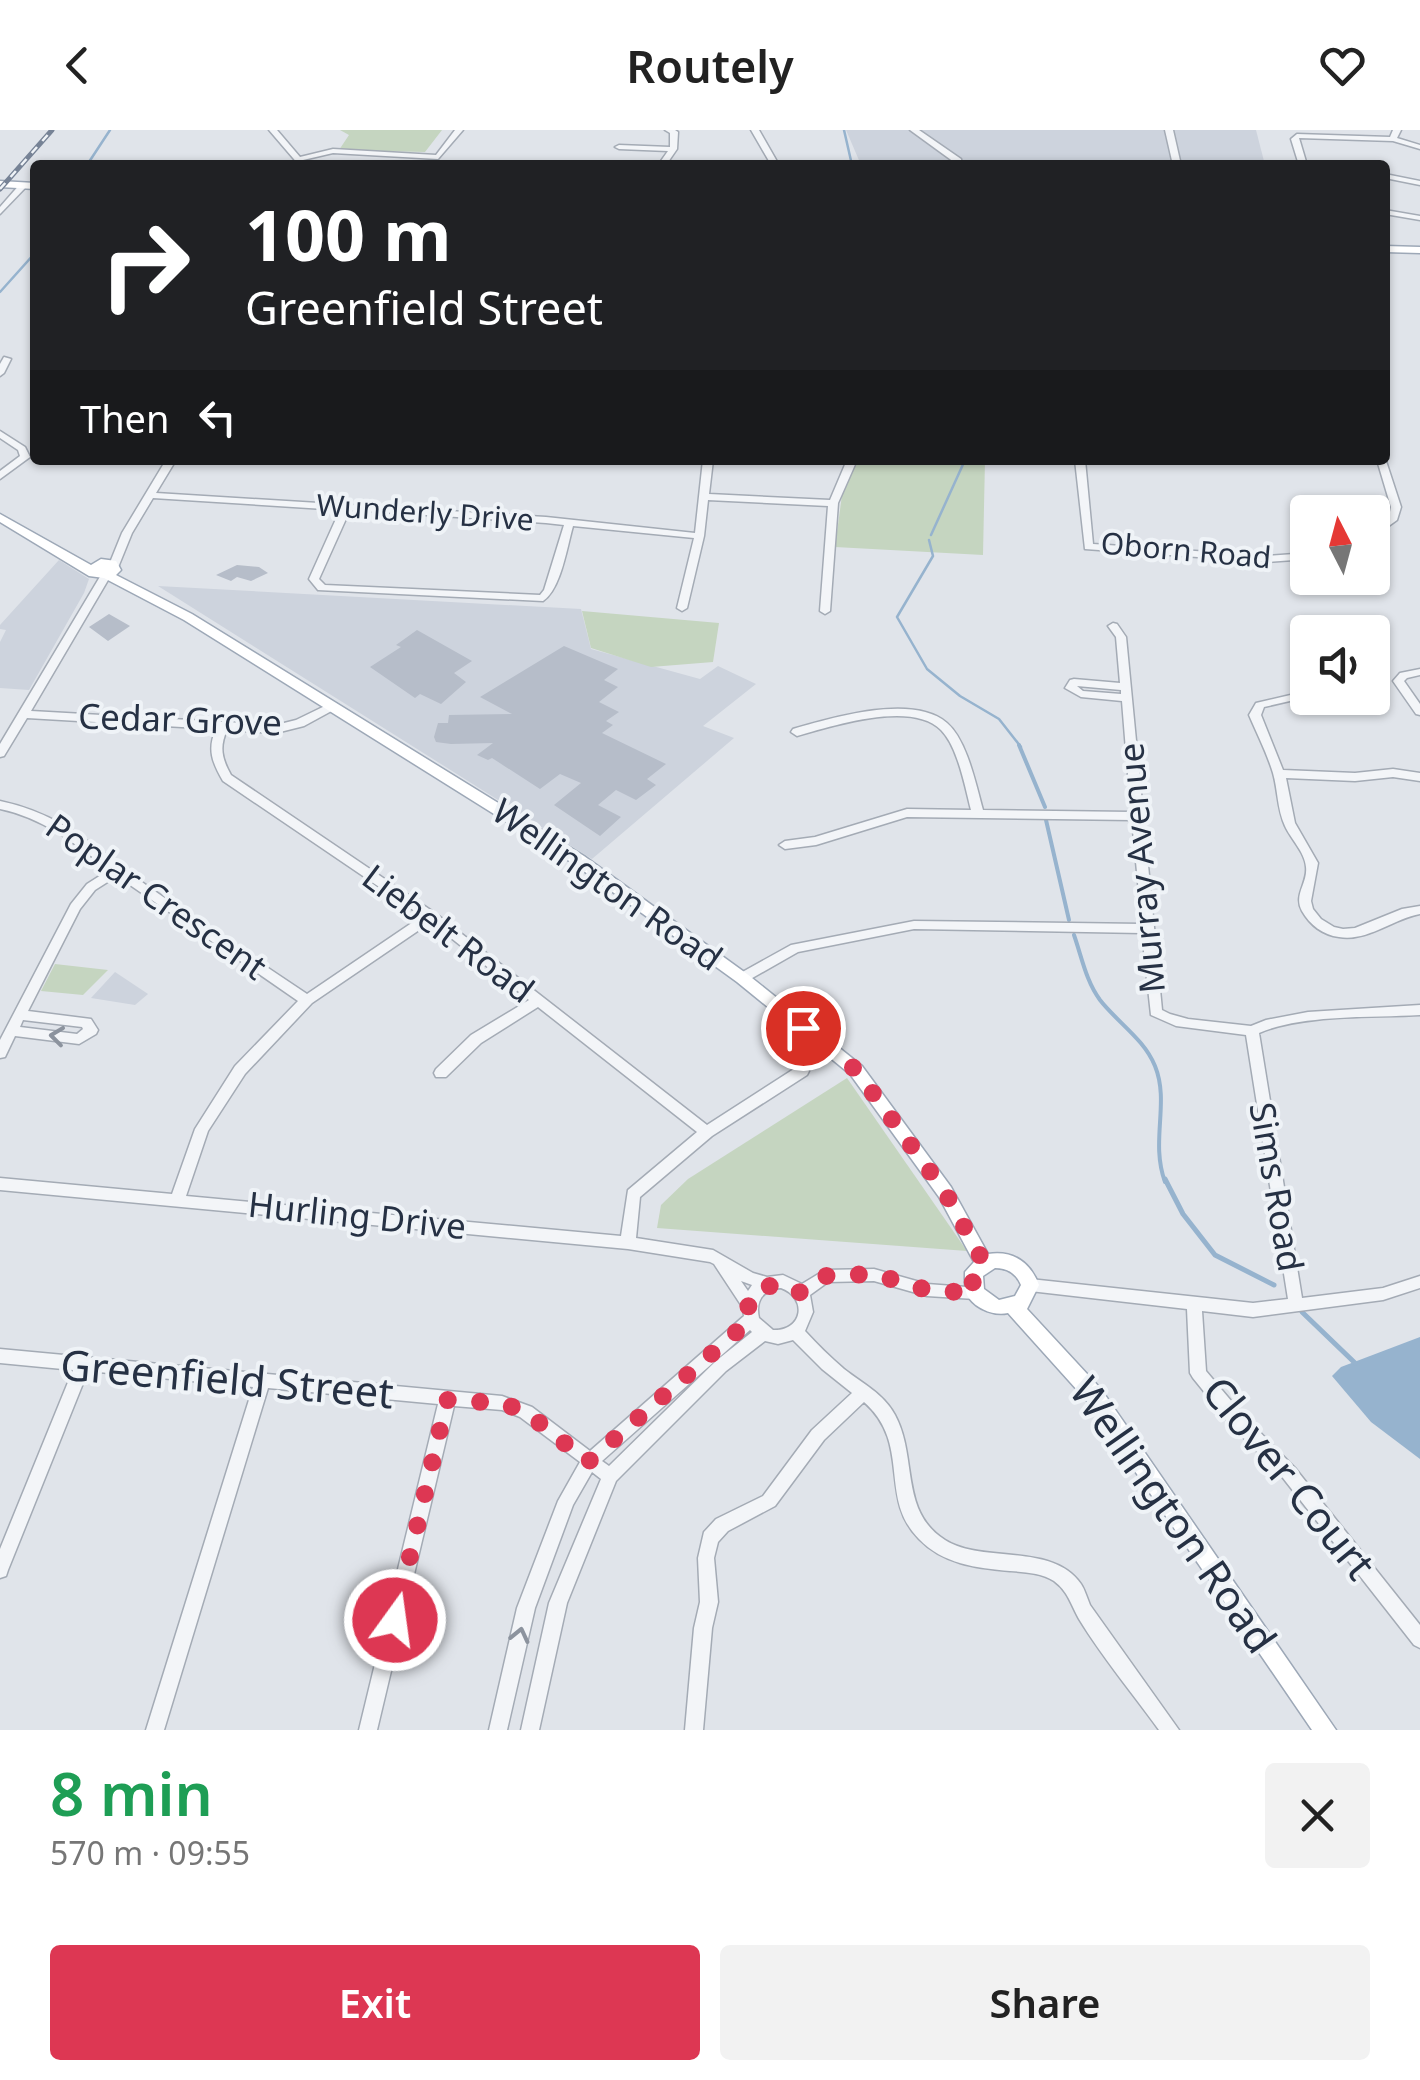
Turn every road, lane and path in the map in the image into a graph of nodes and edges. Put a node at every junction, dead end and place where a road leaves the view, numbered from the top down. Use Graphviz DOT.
graph roads {
  1 [pos="274,130"];
  2 [pos="459,130"];
  3 [pos="669,130"];
  4 [pos="755,130"];
  5 [pos="914,130"];
  6 [pos="1169,130"];
  7 [pos="1398,130"];
  8 [pos="1393,139"];
  9 [pos="619,147"];
  10 [pos="1420,147"];
  11 [pos="673,149"];
  12 [pos="299,160"];
  13 [pos="307,160"];
  14 [pos="665,160"];
  15 [pos="773,160"];
  16 [pos="957,160"];
  17 [pos="1175,160"];
  18 [pos="1301,160"];
  19 [pos="1390,177"];
  20 [pos="1420,183"];
  21 [pos="0,184"];
  22 [pos="29,186"];
  23 [pos="0,212"];
  24 [pos="1390,213"];
  25 [pos="1420,218"];
  26 [pos="1390,248"];
  27 [pos="1420,250"];
  28 [pos="8,359"];
  29 [pos="0,373"];
  30 [pos="0,434"];
  31 [pos="30,457"];
  32 [pos="168,465"];
  33 [pos="707,465"];
  34 [pos="850,465"];
  35 [pos="1080,465"];
  36 [pos="1383,465"];
  37 [pos="0,476"];
  38 [pos="150,495"];
  39 [pos="704,498"];
  40 [pos="833,504"];
  41 [pos="346,508"];
  42 [pos="0,517"];
  43 [pos="1390,521"];
  44 [pos="570,524"];
  45 [pos="699,536"];
  46 [pos="42,539"];
  47 [pos="1290,557"];
  48 [pos="106,571"];
  49 [pos="682,608"];
  50 [pos="826,611"];
  51 [pos="1114,626"];
  52 [pos="1420,672"];
  53 [pos="1290,699"];
  54 [pos="333,706"];
  55 [pos="1420,712"];
  56 [pos="22,714"];
  57 [pos="222,728"];
  58 [pos="797,732"];
  59 [pos="0,753"];
  60 [pos="1279,774"];
  61 [pos="1420,776"];
  62 [pos="0,805"];
  63 [pos="978,814"];
  64 [pos="1136,816"];
  65 [pos="785,844"];
  66 [pos="116,870"];
  67 [pos="1420,910"];
  68 [pos="432,916"];
  69 [pos="1146,929"];
  70 [pos="742,978"];
  71 [pos="306,1000"];
  72 [pos="537,1001"];
  73 [pos="1420,1010"];
  74 [pos="20,1015"];
  75 [pos="12,1030"];
  76 [pos="1252,1031"];
  77 [pos="0,1053"];
  78 [pos="802,1072"];
  79 [pos="441,1073"];
  80 [pos="707,1132"];
  81 [pos="0,1184"];
  82 [pos="178,1198"];
  83 [pos="628,1243"];
  84 [pos="713,1256"];
  85 [pos="984,1263"];
  86 [pos="1420,1282"];
  87 [pos="769,1284"];
  88 [pos="1030,1285"];
  89 [pos="801,1293"];
  90 [pos="975,1293"];
  91 [pos="1194,1302"];
  92 [pos="1296,1305"];
  93 [pos="1014,1307"];
  94 [pos="749,1311"];
  95 [pos="764,1332"];
  96 [pos="794,1332"];
  97 [pos="0,1356"];
  98 [pos="83,1366"];
  99 [pos="262,1382"];
  100 [pos="863,1392"];
  101 [pos="447,1400"];
  102 [pos="588,1462"];
  103 [pos="610,1476"];
  104 [pos="6,1538"];
  105 [pos="0,1570"];
  106 [pos="1420,1639"];
  107 [pos="155,1730"];
  108 [pos="368,1730"];
  109 [pos="498,1730"];
  110 [pos="530,1730"];
  111 [pos="694,1730"];
  112 [pos="1170,1730"];
  113 [pos="1325,1730"];
  1 -- 12 [label="street"];
  2 -- 13 [label="street"];
  3 -- 11 [label="street"];
  4 -- 15 [label="street"];
  5 -- 16 [label="street"];
  6 -- 17 [label="street"];
  7 -- 8 [label="street"];
  8 -- 10 [label="street"];
  8 -- 18 [label="street"];
  9 -- 11 [label="street"];
  11 -- 14 [label="street"];
  19 -- 20 [label="street"];
  21 -- 22 [label="main road"];
  22 -- 23 [label="street"];
  24 -- 25 [label="street"];
  26 -- 27 [label="main road"];
  28 -- 29 [label="street"];
  30 -- 31 [label="street"];
  31 -- 37 [label="street"];
  32 -- 38 [label="street"];
  33 -- 39 [label="street"];
  34 -- 40 [label="street"];
  35 -- 47 [label="street, Oborn Road"];
  36 -- 43 [label="street"];
  38 -- 41 [label="street, Wunderly Drive"];
  38 -- 48 [label="street"];
  39 -- 40 [label="street"];
  39 -- 45 [label="street"];
  40 -- 50 [label="street"];
  41 -- 44 [label="street, Wunderly Drive"];
  41 -- 44 [label="street"];
  42 -- 46 [label="main road, Wellington Road"];
  44 -- 45 [label="street, Wunderly Drive"];
  45 -- 49 [label="street"];
  46 -- 48 [label="main road, Wellington Road"];
  46 -- 48 [label="main road, Wellington Road"];
  48 -- 54 [label="main road, Wellington Road"];
  48 -- 56 [label="street"];
  51 -- 64 [label="street, Murray Avenue"];
  52 -- 55 [label="street"];
  53 -- 60 [label="street"];
  54 -- 57 [label="street, Cedar Grove"];
  54 -- 70 [label="main road, Wellington Road"];
  56 -- 57 [label="street, Cedar Grove"];
  56 -- 59 [label="street"];
  57 -- 68 [label="street, Liebelt Road"];
  58 -- 63 [label="street"];
  60 -- 61 [label="street"];
  60 -- 67 [label="street"];
  62 -- 66 [label="street, Poplar Crescent"];
  63 -- 64 [label="street"];
  63 -- 65 [label="street"];
  64 -- 69 [label="street, Murray Avenue"];
  66 -- 71 [label="street, Poplar Crescent"];
  66 -- 74 [label="street"];
  68 -- 71 [label="street"];
  68 -- 72 [label="street, Liebelt Road"];
  69 -- 70 [label="street"];
  69 -- 76 [label="street, Murray Avenue"];
  70 -- 85 [label="main road, Wellington Road"];
  71 -- 82 [label="street"];
  72 -- 79 [label="street"];
  72 -- 80 [label="street, Liebelt Road"];
  73 -- 76 [label="street"];
  74 -- 75 [label="street"];
  74 -- 75 [label="street, one-way"];
  75 -- 77 [label="street"];
  76 -- 92 [label="street, Sims Road"];
  78 -- 80 [label="street"];
  80 -- 83 [label="street"];
  81 -- 82 [label="street, Hurling Drive"];
  82 -- 83 [label="street, Hurling Drive"];
  83 -- 84 [label="street, Hurling Drive"];
  84 -- 87 [label="street, Hurling Drive"];
  84 -- 94 [label="street"];
  85 -- 88 [label="main road"];
  85 -- 90 [label="main road"];
  86 -- 92 [label="street"];
  87 -- 89 [label="street"];
  87 -- 94 [label="street"];
  88 -- 91 [label="street, Sims Road"];
  88 -- 93 [label="main road"];
  89 -- 90 [label="street"];
  89 -- 96 [label="street"];
  90 -- 93 [label="main road"];
  91 -- 92 [label="street, Sims Road"];
  91 -- 106 [label="street, Clover Court"];
  93 -- 113 [label="main road, Wellington Road"];
  94 -- 95 [label="street"];
  94 -- 102 [label="street"];
  95 -- 96 [label="street"];
  95 -- 103 [label="street"];
  96 -- 100 [label="street"];
  97 -- 98 [label="street, Greenfield Street"];
  98 -- 99 [label="street, Greenfield Street"];
  98 -- 104 [label="street"];
  99 -- 101 [label="street, Greenfield Street"];
  99 -- 107 [label="street"];
  100 -- 111 [label="street"];
  100 -- 112 [label="street"];
  101 -- 102 [label="street, Greenfield Street"];
  101 -- 108 [label="street"];
  102 -- 103 [label="street, Greenfield Street"];
  109 -- 102 [label="street, one-way"];
  103 -- 110 [label="street"];
  104 -- 105 [label="street"];
}
